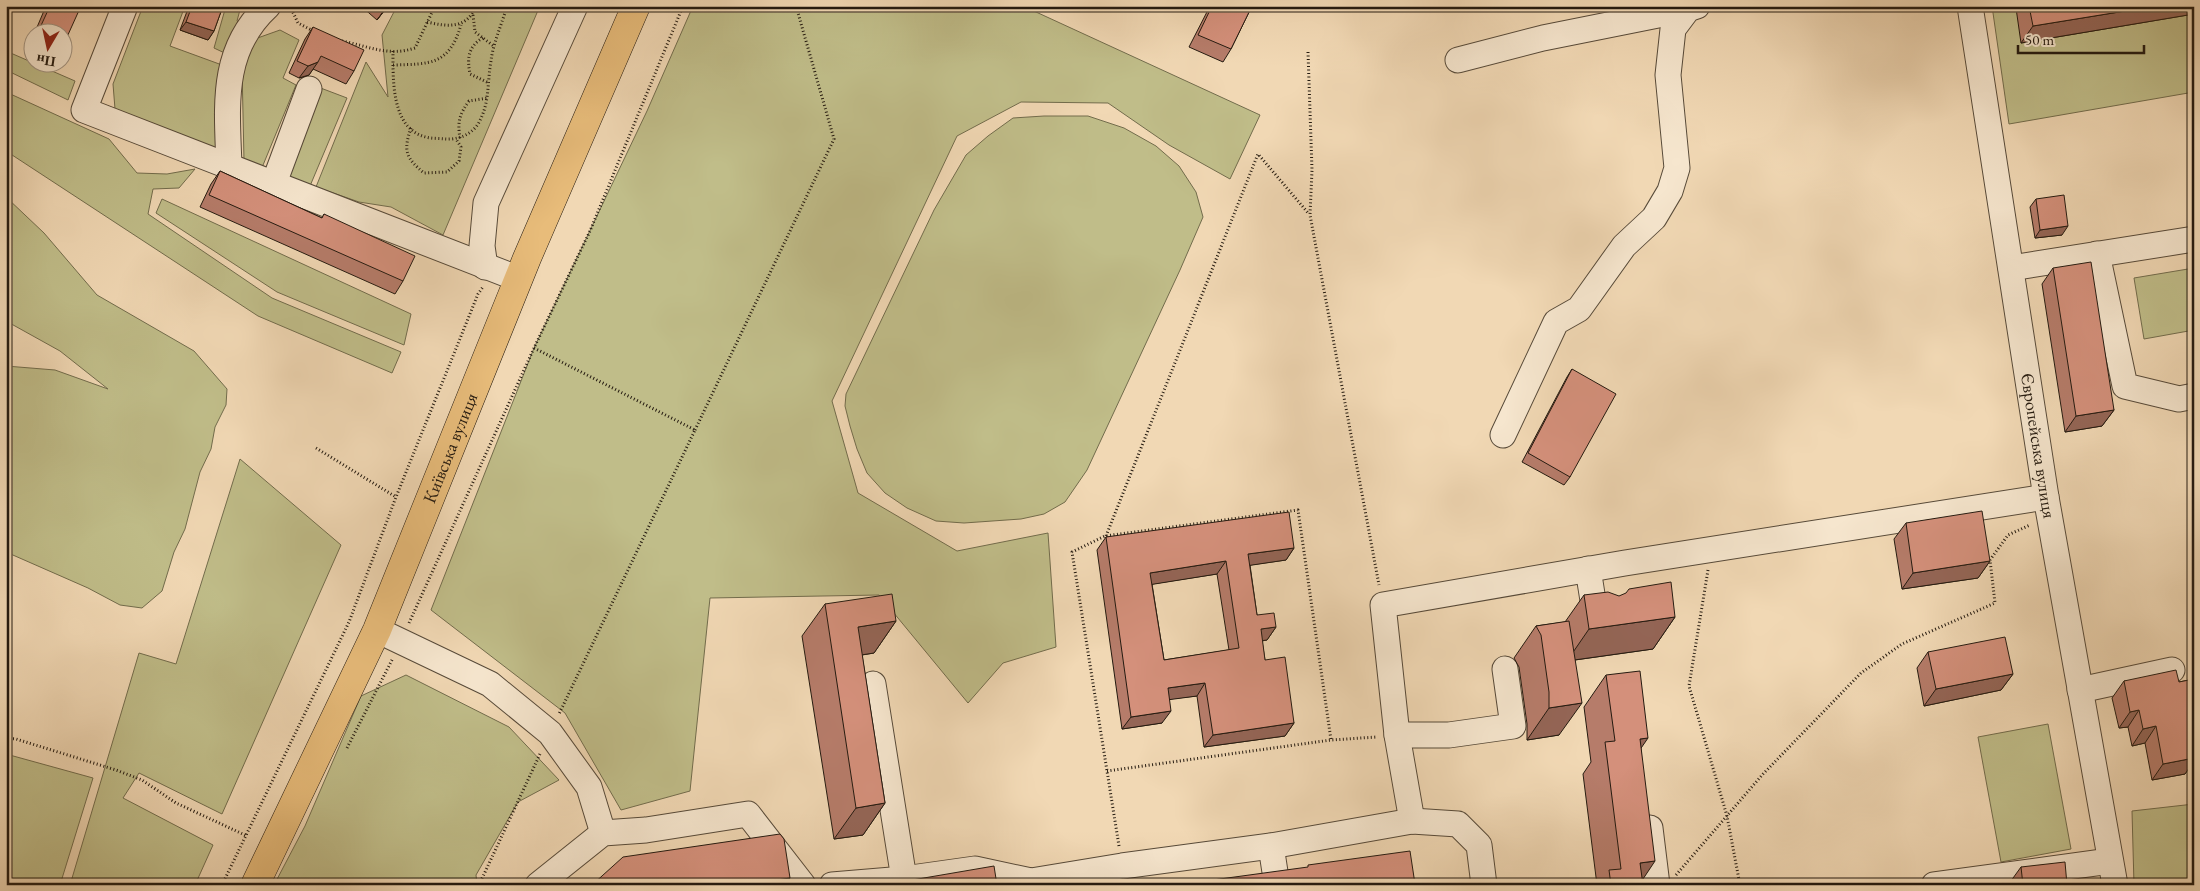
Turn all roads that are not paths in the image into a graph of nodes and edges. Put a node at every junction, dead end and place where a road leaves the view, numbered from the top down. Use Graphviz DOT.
graph roads {
  1 [pos="125,6"];
  2 [pos="268,6"];
  3 [pos="575,6"];
  4 [pos="636,6"];
  5 [pos="1970,6"];
  6 [pos="1692,8"];
  7 [pos="1458,60"];
  8 [pos="309,89"];
  9 [pos="228,166"];
  10 [pos="274,183"];
  11 [pos="2194,239"];
  12 [pos="2097,254"];
  13 [pos="2011,268"];
  14 [pos="500,272"];
  15 [pos="2194,396"];
  16 [pos="1503,435"];
  17 [pos="2047,506"];
  18 [pos="1588,569"];
  19 [pos="1595,613"];
  20 [pos="377,630"];
  21 [pos="1505,669"];
  22 [pos="2172,670"];
  23 [pos="873,684"];
  24 [pos="2080,690"];
  25 [pos="1397,735"];
  26 [pos="1647,802"];
  27 [pos="1412,821"];
  28 [pos="604,833"];
  29 [pos="1271,846"];
  30 [pos="2110,861"];
  31 [pos="904,879"];
  32 [pos="1665,881"];
  33 [pos="1032,883"];
  34 [pos="255,885"];
  35 [pos="538,885"];
  36 [pos="803,885"];
  37 [pos="832,885"];
  38 [pos="1277,885"];
  39 [pos="1484,885"];
  40 [pos="1935,885"];
  41 [pos="2115,885"];
  1 -- 9 [label="street"];
  2 -- 9 [label="street"];
  3 -- 14 [label="street"];
  4 -- 14 [label="main road, Київська вулиця"];
  5 -- 13 [label="street, Європейська вулиця"];
  6 -- 7 [label="street"];
  6 -- 16 [label="street"];
  8 -- 10 [label="street"];
  9 -- 10 [label="street"];
  10 -- 14 [label="street"];
  11 -- 12 [label="street"];
  12 -- 13 [label="street"];
  12 -- 15 [label="street"];
  13 -- 17 [label="street, Європейська вулиця"];
  14 -- 20 [label="main road, Київська вулиця"];
  17 -- 18 [label="street"];
  17 -- 24 [label="street, Європейська вулиця"];
  18 -- 19 [label="street"];
  18 -- 25 [label="street"];
  20 -- 28 [label="street"];
  20 -- 34 [label="main road, Київська вулиця"];
  21 -- 25 [label="street"];
  22 -- 24 [label="street"];
  23 -- 31 [label="street"];
  24 -- 30 [label="street, Європейська вулиця"];
  25 -- 27 [label="street"];
  26 -- 32 [label="street"];
  27 -- 29 [label="street"];
  27 -- 39 [label="street"];
  28 -- 35 [label="street"];
  28 -- 36 [label="street"];
  29 -- 33 [label="street"];
  29 -- 38 [label="street"];
  30 -- 40 [label="street"];
  30 -- 41 [label="street, Європейська вулиця"];
  31 -- 33 [label="street"];
  31 -- 37 [label="street"];
}
